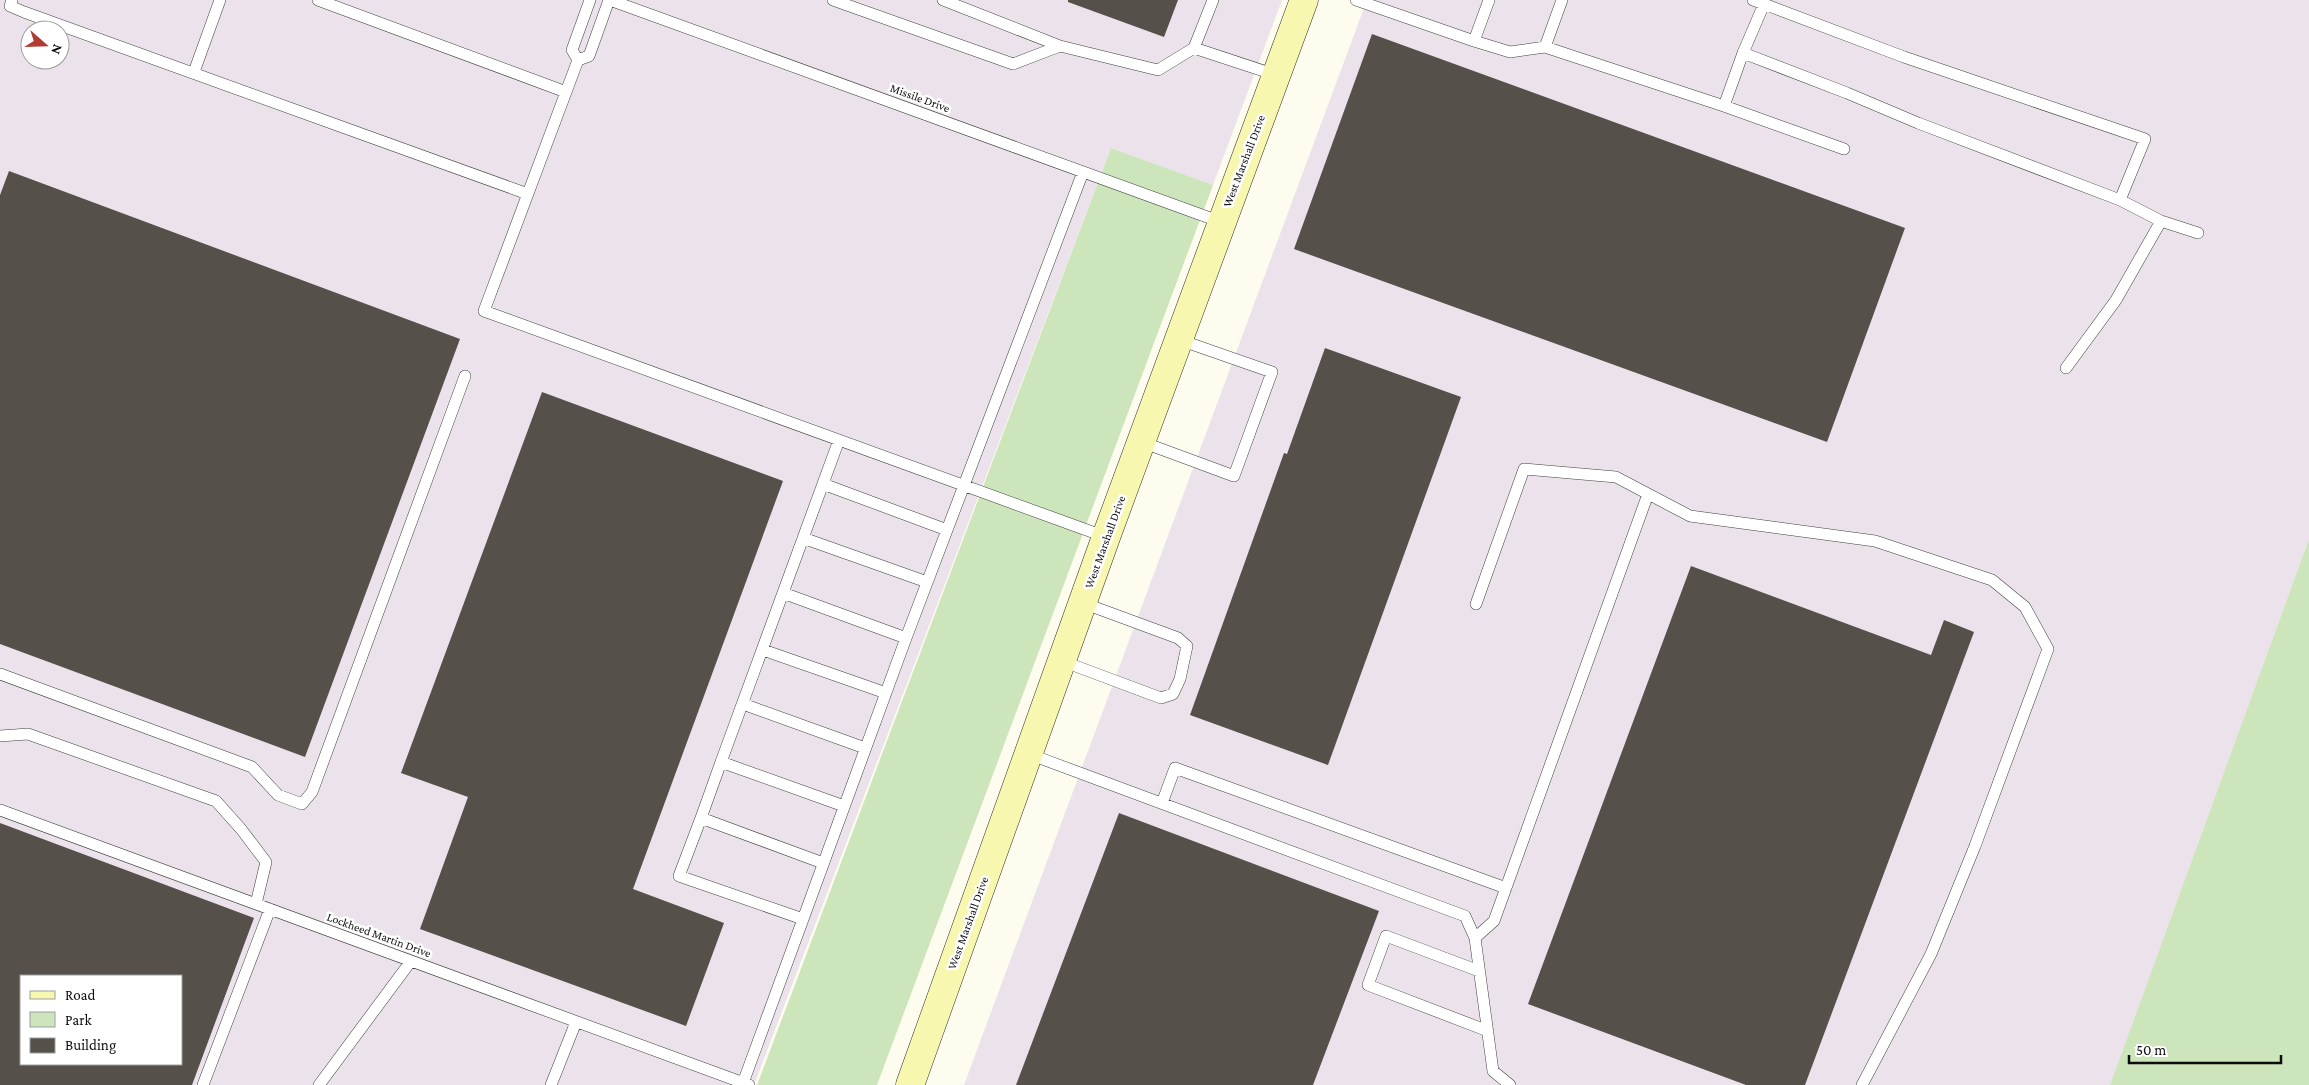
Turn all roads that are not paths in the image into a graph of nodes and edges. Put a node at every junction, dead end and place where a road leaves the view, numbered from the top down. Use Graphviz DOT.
graph roads {
  1 [pos="12,0"];
  2 [pos="220,0"];
  3 [pos="318,0"];
  4 [pos="590,0"];
  5 [pos="610,0"];
  6 [pos="833,0"];
  7 [pos="942,0"];
  8 [pos="1213,0"];
  9 [pos="1304,0"];
  10 [pos="1356,0"];
  11 [pos="1489,0"];
  12 [pos="1562,0"];
  13 [pos="1758,2"];
  14 [pos="1474,41"];
  15 [pos="1060,46"];
  16 [pos="1546,47"];
  17 [pos="1194,48"];
  18 [pos="1743,53"];
  19 [pos="578,60"];
  20 [pos="194,72"];
  21 [pos="1276,75"];
  22 [pos="566,92"];
  23 [pos="1724,106"];
  24 [pos="1844,149"];
  25 [pos="1083,172"];
  26 [pos="528,194"];
  27 [pos="2120,200"];
  28 [pos="2161,221"];
  29 [pos="1221,222"];
  30 [pos="2198,233"];
  31 [pos="1180,340"];
  32 [pos="2066,368"];
  33 [pos="465,376"];
  34 [pos="839,440"];
  35 [pos="1142,442"];
  36 [pos="823,484"];
  37 [pos="964,485"];
  38 [pos="1648,494"];
  39 [pos="947,530"];
  40 [pos="1106,537"];
  41 [pos="803,538"];
  42 [pos="927,582"];
  43 [pos="783,593"];
  44 [pos="1082,603"];
  45 [pos="1476,604"];
  46 [pos="906,638"];
  47 [pos="763,650"];
  48 [pos="1062,661"];
  49 [pos="0,674"];
  50 [pos="886,694"];
  51 [pos="743,704"];
  52 [pos="0,736"];
  53 [pos="865,748"];
  54 [pos="1029,754"];
  55 [pos="721,762"];
  56 [pos="1162,803"];
  57 [pos="844,806"];
  58 [pos="0,810"];
  59 [pos="701,818"];
  60 [pos="823,864"];
  61 [pos="1506,888"];
  62 [pos="256,904"];
  63 [pos="270,909"];
  64 [pos="803,919"];
  65 [pos="1475,938"];
  66 [pos="410,961"];
  67 [pos="1479,971"];
  68 [pos="576,1022"];
  69 [pos="1488,1031"];
  70 [pos="746,1084"];
  71 [pos="203,1085"];
  72 [pos="319,1085"];
  73 [pos="551,1085"];
  74 [pos="910,1085"];
  75 [pos="1510,1085"];
  76 [pos="1862,1085"];
  1 -- 20 [label="lane"];
  2 -- 20 [label="lane"];
  3 -- 22 [label="lane"];
  4 -- 19 [label="lane"];
  5 -- 19 [label="lane"];
  5 -- 25 [label="lane, Missile Drive"];
  6 -- 15 [label="lane"];
  7 -- 15 [label="lane"];
  8 -- 17 [label="lane"];
  9 -- 21 [label="main road, West Marshall Drive"];
  10 -- 14 [label="lane"];
  11 -- 14 [label="lane"];
  12 -- 16 [label="lane"];
  13 -- 18 [label="lane"];
  13 -- 27 [label="lane"];
  14 -- 16 [label="lane"];
  15 -- 17 [label="lane"];
  16 -- 23 [label="lane"];
  17 -- 21 [label="lane"];
  18 -- 23 [label="lane"];
  18 -- 27 [label="lane"];
  19 -- 22 [label="lane"];
  20 -- 26 [label="lane"];
  21 -- 29 [label="main road, West Marshall Drive"];
  22 -- 26 [label="lane"];
  23 -- 24 [label="lane"];
  25 -- 29 [label="lane, Missile Drive"];
  25 -- 37 [label="lane"];
  26 -- 34 [label="lane"];
  27 -- 28 [label="lane"];
  28 -- 30 [label="lane"];
  28 -- 32 [label="lane"];
  29 -- 31 [label="main road, West Marshall Drive"];
  31 -- 35 [label="main road, West Marshall Drive"];
  31 -- 35 [label="lane"];
  33 -- 49 [label="lane"];
  34 -- 36 [label="lane"];
  34 -- 37 [label="lane"];
  35 -- 40 [label="main road, West Marshall Drive"];
  36 -- 39 [label="lane"];
  36 -- 41 [label="lane"];
  37 -- 39 [label="lane"];
  37 -- 40 [label="lane"];
  38 -- 45 [label="lane"];
  38 -- 61 [label="lane"];
  38 -- 76 [label="lane"];
  39 -- 42 [label="lane"];
  40 -- 44 [label="main road, West Marshall Drive"];
  41 -- 42 [label="lane"];
  41 -- 43 [label="lane"];
  42 -- 46 [label="lane"];
  43 -- 46 [label="lane"];
  43 -- 47 [label="lane"];
  44 -- 48 [label="main road, West Marshall Drive"];
  44 -- 48 [label="lane"];
  46 -- 50 [label="lane"];
  47 -- 50 [label="lane"];
  47 -- 51 [label="lane"];
  48 -- 54 [label="main road, West Marshall Drive"];
  50 -- 53 [label="lane"];
  51 -- 53 [label="lane"];
  51 -- 55 [label="lane"];
  52 -- 62 [label="lane"];
  53 -- 57 [label="lane"];
  54 -- 56 [label="lane"];
  54 -- 74 [label="main road, West Marshall Drive"];
  55 -- 57 [label="lane"];
  55 -- 59 [label="lane"];
  56 -- 61 [label="lane"];
  56 -- 65 [label="lane"];
  57 -- 60 [label="lane"];
  58 -- 62 [label="lane, Lockheed Martin Drive"];
  59 -- 60 [label="lane"];
  59 -- 64 [label="lane"];
  60 -- 64 [label="lane"];
  61 -- 65 [label="lane"];
  62 -- 63 [label="lane, Lockheed Martin Drive"];
  63 -- 66 [label="lane, Lockheed Martin Drive"];
  63 -- 71 [label="lane"];
  64 -- 70 [label="lane"];
  65 -- 67 [label="lane"];
  66 -- 68 [label="lane, Lockheed Martin Drive"];
  66 -- 72 [label="lane"];
  67 -- 69 [label="lane"];
  67 -- 69 [label="lane"];
  68 -- 70 [label="lane, Lockheed Martin Drive"];
  68 -- 73 [label="lane"];
  69 -- 75 [label="lane"];
}
